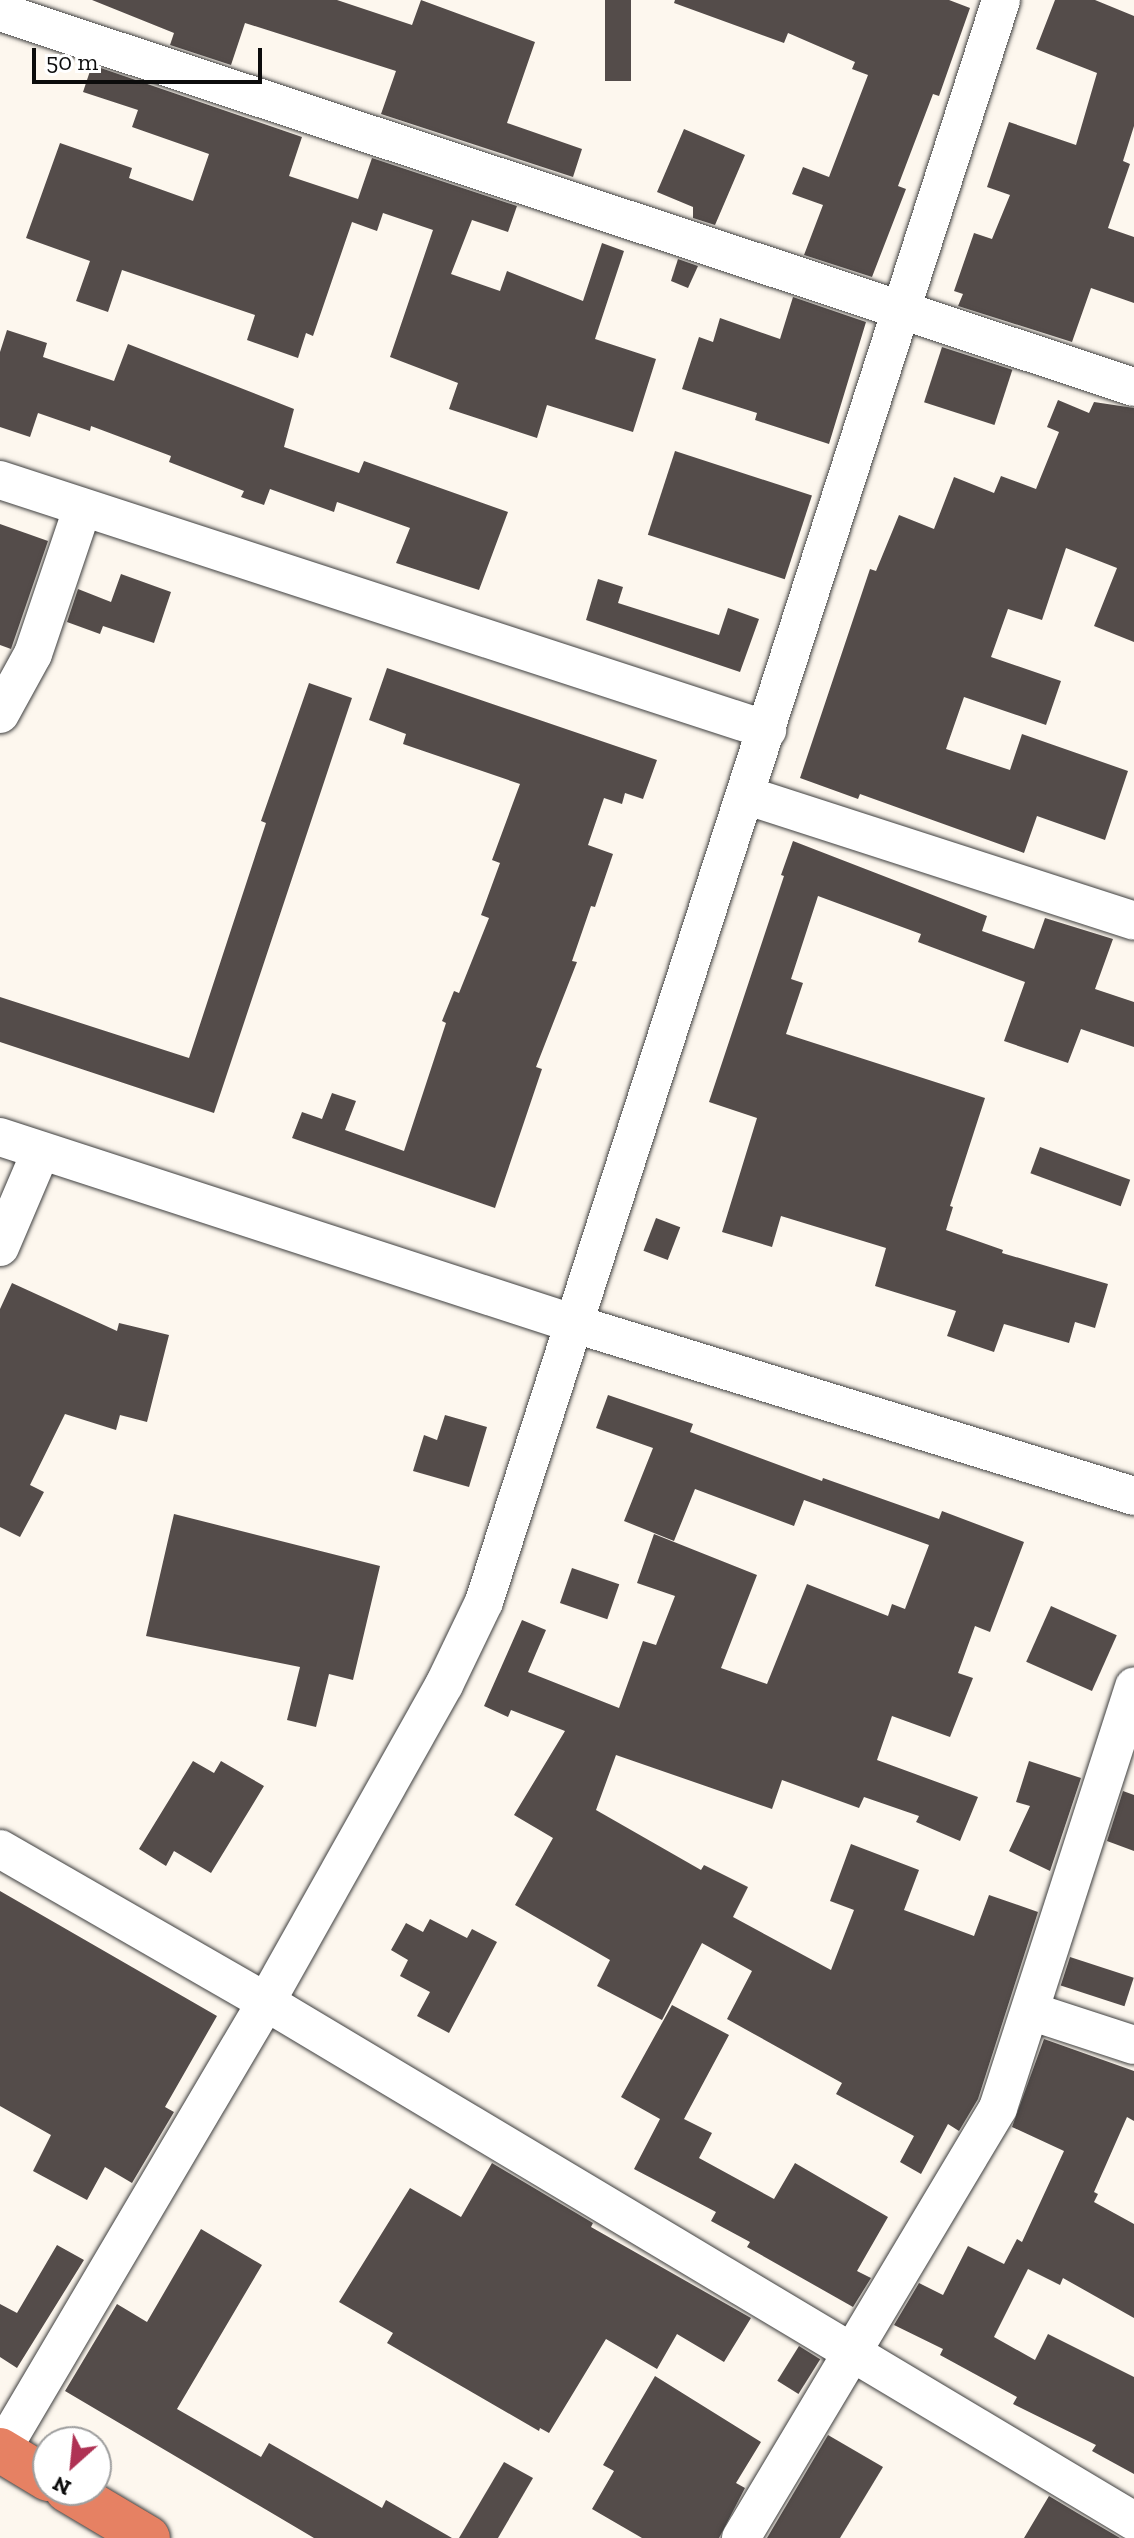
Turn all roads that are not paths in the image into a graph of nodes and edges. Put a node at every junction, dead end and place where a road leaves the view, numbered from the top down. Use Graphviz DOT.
graph roads {
  1 [pos="1001,0"];
  2 [pos="0,12"];
  3 [pos="901,312"];
  4 [pos="1134,387"];
  5 [pos="0,480"];
  6 [pos="82,509"];
  7 [pos="0,714"];
  8 [pos="767,730"];
  9 [pos="745,795"];
  10 [pos="1134,921"];
  11 [pos="0,1137"];
  12 [pos="41,1151"];
  13 [pos="0,1247"];
  14 [pos="575,1324"];
  15 [pos="1134,1496"];
  16 [pos="1134,1686"];
  17 [pos="0,1849"];
  18 [pos="266,2002"];
  19 [pos="1030,2011"];
  20 [pos="1134,2045"];
  21 [pos="850,2352"];
  22 [pos="1,2451"];
  23 [pos="32,2469"];
  24 [pos="94,2506"];
  25 [pos="1134,2521"];
  26 [pos="148,2538"];
  27 [pos="741,2538"];
  1 -- 3 [label="street"];
  2 -- 3 [label="street"];
  3 -- 4 [label="street"];
  3 -- 8 [label="street"];
  5 -- 6 [label="street"];
  6 -- 7 [label="street"];
  6 -- 8 [label="street"];
  8 -- 9 [label="street"];
  9 -- 10 [label="street"];
  9 -- 14 [label="street"];
  11 -- 12 [label="street"];
  12 -- 13 [label="street"];
  12 -- 14 [label="street"];
  14 -- 15 [label="street"];
  14 -- 18 [label="street"];
  16 -- 19 [label="street"];
  17 -- 18 [label="street"];
  18 -- 21 [label="street"];
  18 -- 22 [label="street"];
  19 -- 20 [label="street"];
  19 -- 21 [label="street"];
  21 -- 25 [label="street"];
  21 -- 27 [label="street"];
  22 -- 23 [label="highway"];
  24 -- 26 [label="highway"];
}
